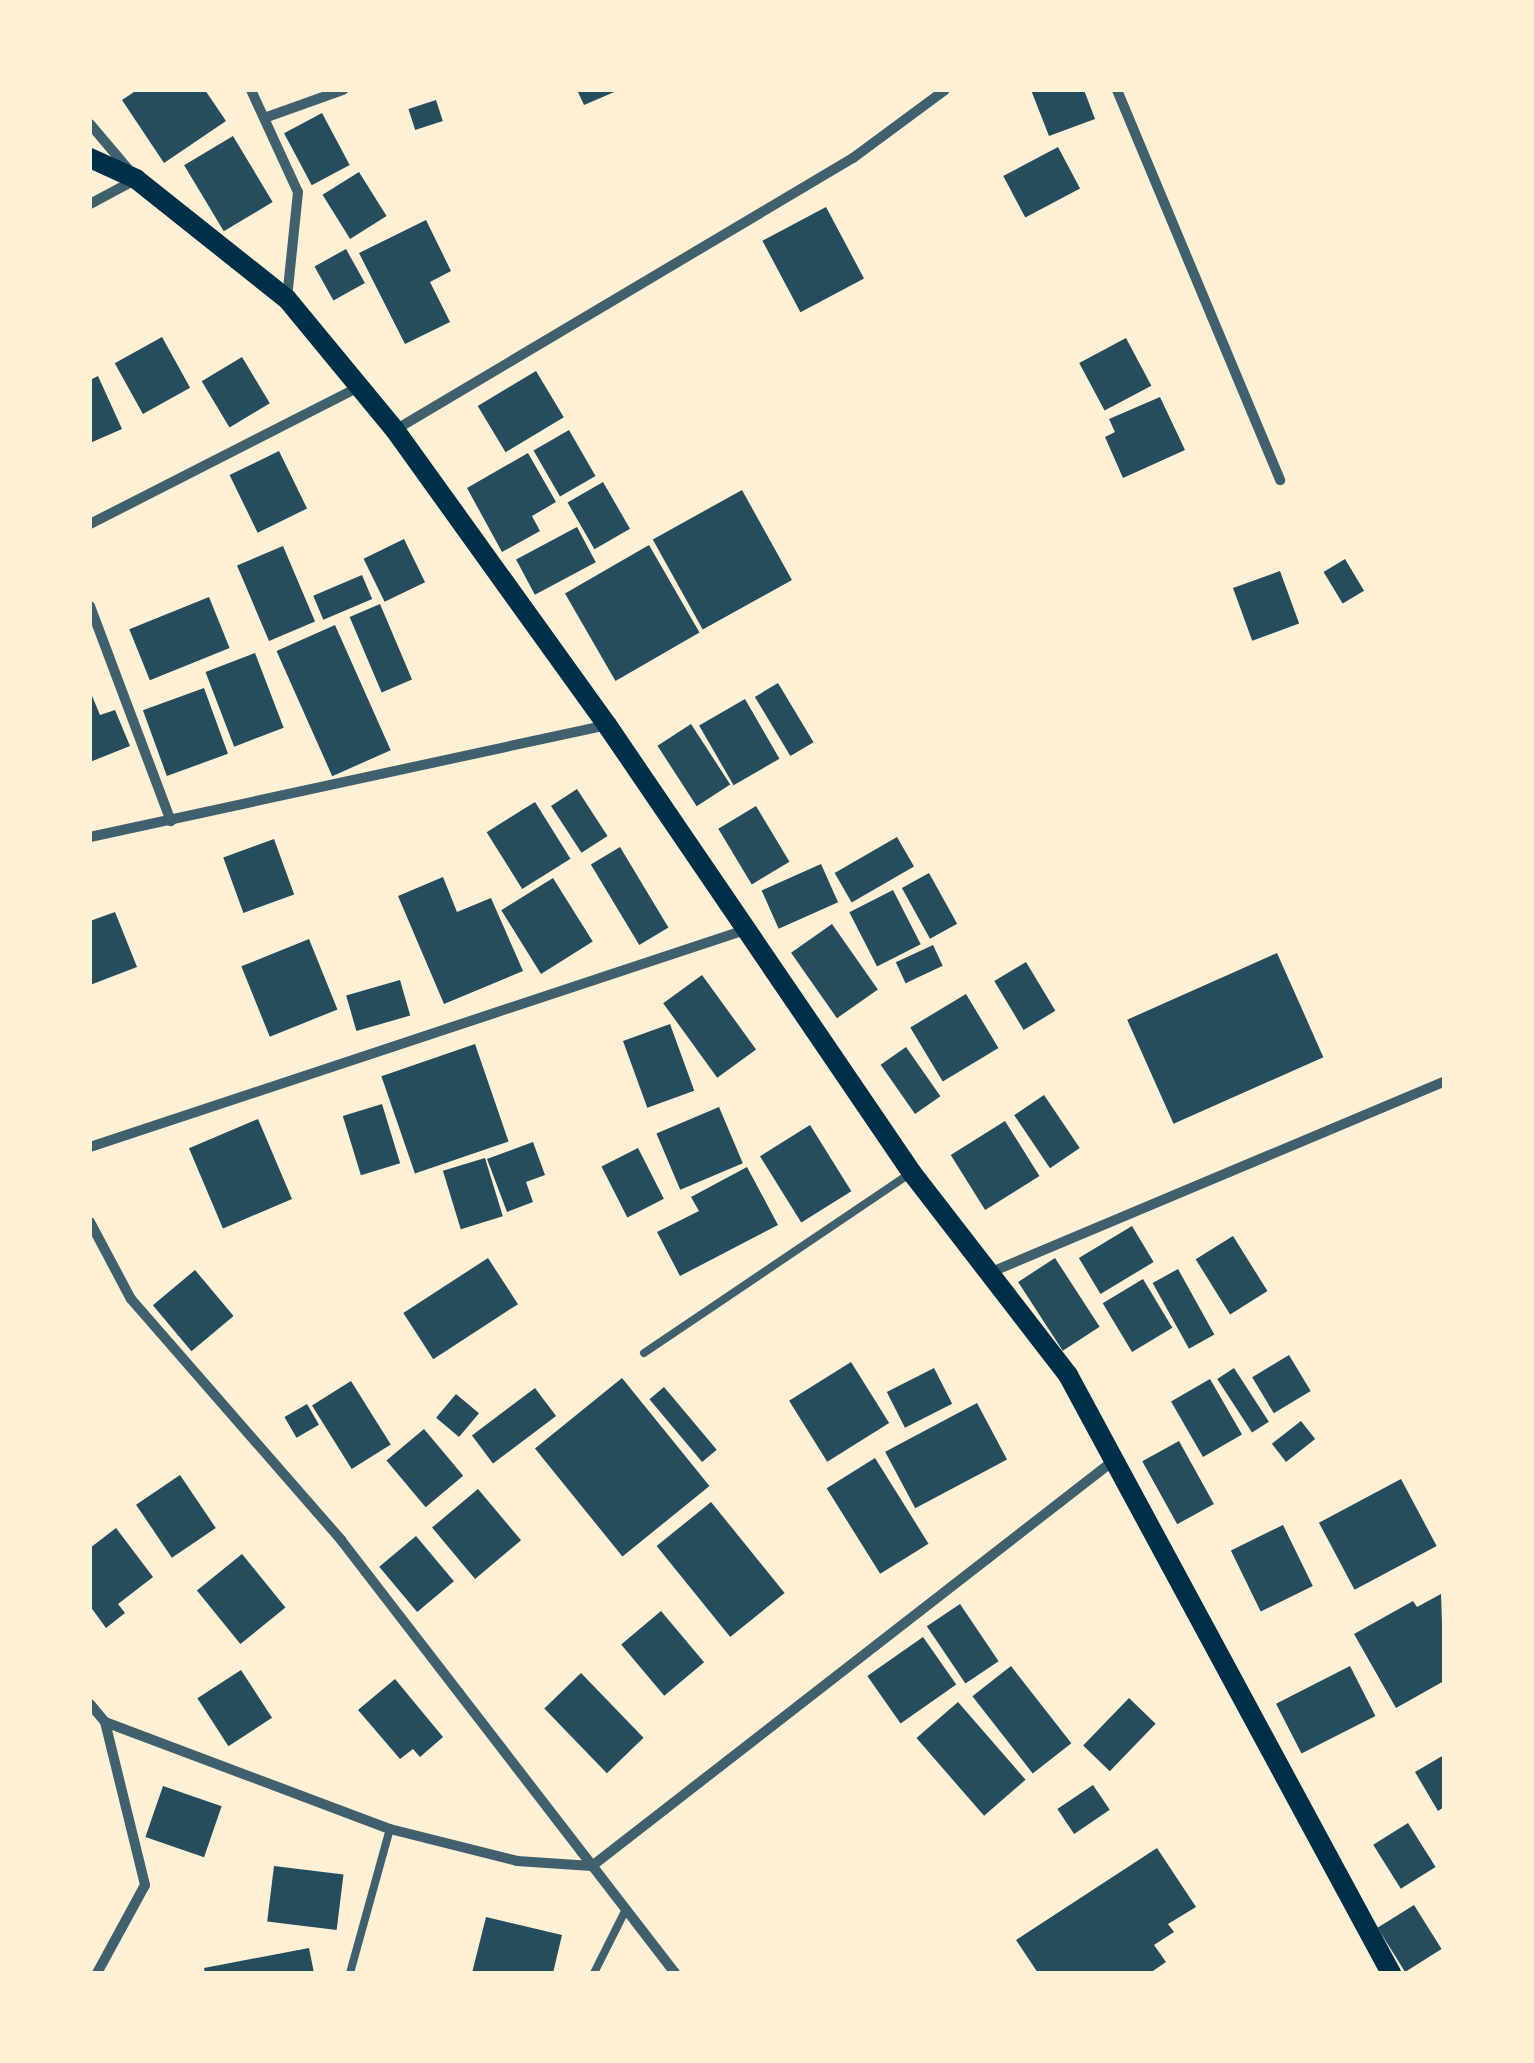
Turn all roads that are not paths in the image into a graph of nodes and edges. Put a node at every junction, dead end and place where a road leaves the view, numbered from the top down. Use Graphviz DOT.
graph roads {
  1 [pos="251,90"];
  2 [pos="343,90"];
  3 [pos="945,90"];
  4 [pos="1116,90"];
  5 [pos="266,117"];
  6 [pos="90,124"];
  7 [pos="90,158"];
  8 [pos="136,179"];
  9 [pos="90,204"];
  10 [pos="287,298"];
  11 [pos="360,387"];
  12 [pos="395,430"];
  13 [pos="1280,480"];
  14 [pos="90,524"];
  15 [pos="90,606"];
  16 [pos="607,725"];
  17 [pos="171,821"];
  18 [pos="90,837"];
  19 [pos="751,928"];
  20 [pos="1444,1082"];
  21 [pos="90,1147"];
  22 [pos="912,1172"];
  23 [pos="90,1222"];
  24 [pos="985,1275"];
  25 [pos="644,1352"];
  26 [pos="1114,1461"];
  27 [pos="90,1704"];
  28 [pos="105,1722"];
  29 [pos="390,1829"];
  30 [pos="592,1866"];
  31 [pos="624,1912"];
  32 [pos="97,1973"];
  33 [pos="350,1973"];
  34 [pos="594,1973"];
  35 [pos="674,1973"];
  36 [pos="1391,1973"];
  1 -- 5 [label="street"];
  2 -- 5 [label="street"];
  3 -- 12 [label="street"];
  4 -- 13 [label="street"];
  5 -- 10 [label="street"];
  6 -- 8 [label="street"];
  7 -- 8 [label="main road"];
  8 -- 9 [label="street"];
  8 -- 10 [label="main road"];
  10 -- 11 [label="main road"];
  11 -- 12 [label="main road"];
  11 -- 14 [label="street"];
  12 -- 16 [label="main road"];
  15 -- 17 [label="street"];
  16 -- 17 [label="street"];
  16 -- 19 [label="main road"];
  17 -- 18 [label="street"];
  19 -- 21 [label="street"];
  19 -- 22 [label="main road"];
  20 -- 24 [label="street"];
  22 -- 24 [label="main road"];
  22 -- 25 [label="lane"];
  23 -- 30 [label="street"];
  24 -- 26 [label="main road"];
  26 -- 30 [label="street"];
  26 -- 36 [label="main road"];
  27 -- 28 [label="street"];
  28 -- 29 [label="street"];
  28 -- 32 [label="street"];
  29 -- 30 [label="street"];
  29 -- 33 [label="lane"];
  30 -- 31 [label="street"];
  31 -- 34 [label="lane"];
  31 -- 35 [label="street"];
}
